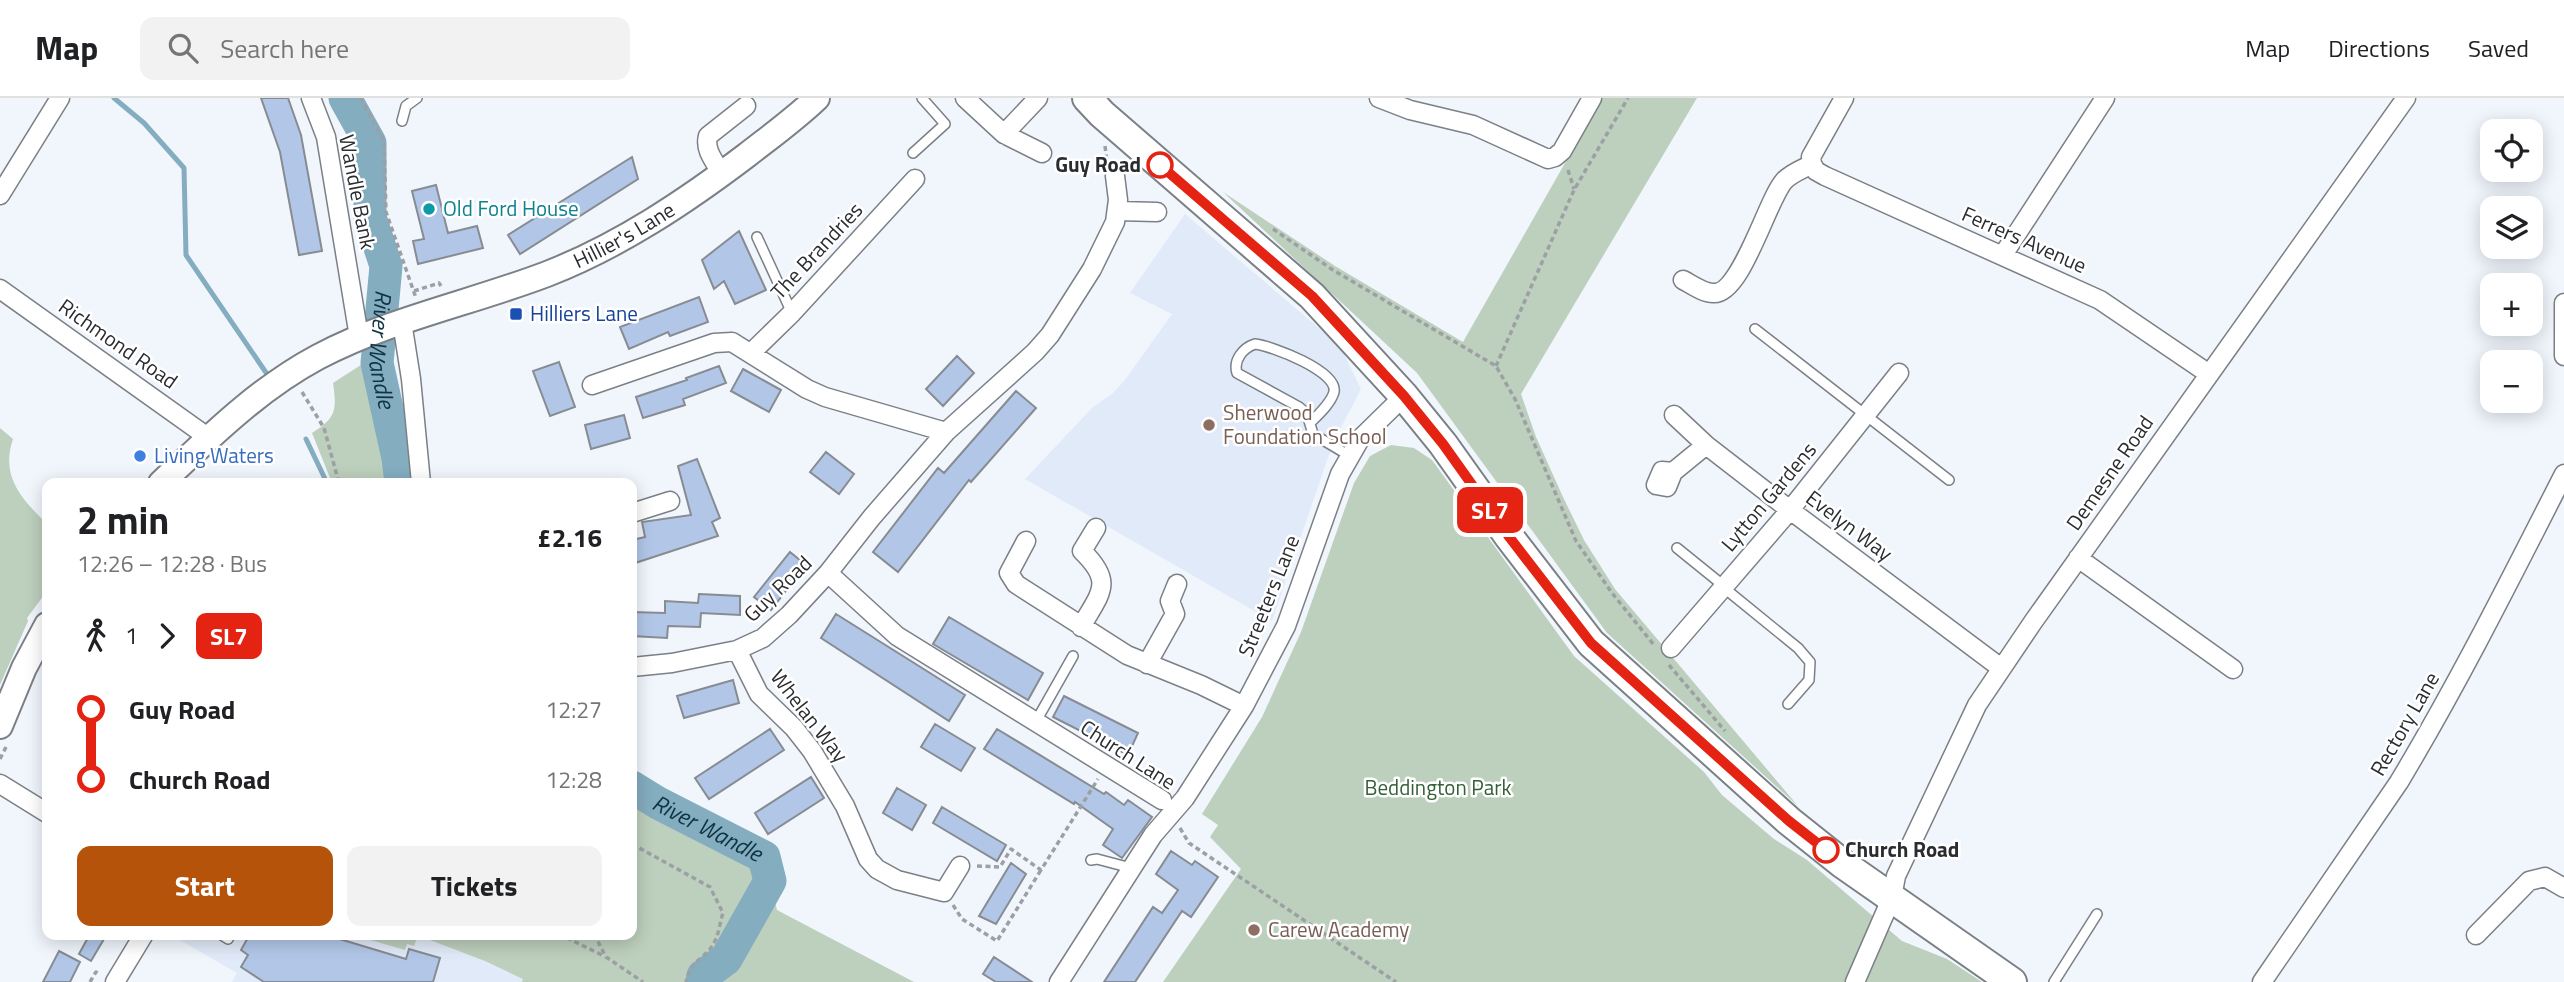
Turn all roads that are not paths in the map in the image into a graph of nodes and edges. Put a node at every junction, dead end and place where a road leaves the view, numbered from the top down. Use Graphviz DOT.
graph roads {
  1 [pos="60,98"];
  2 [pos="311,98"];
  3 [pos="417,98"];
  4 [pos="817,98"];
  5 [pos="922,98"];
  6 [pos="965,98"];
  7 [pos="1038,98"];
  8 [pos="1379,98"];
  9 [pos="1592,98"];
  10 [pos="1844,98"];
  11 [pos="2105,98"];
  12 [pos="2406,98"];
  13 [pos="746,106"];
  14 [pos="1095,106"];
  15 [pos="402,121"];
  16 [pos="1004,134"];
  17 [pos="913,153"];
  18 [pos="1042,153"];
  19 [pos="1812,164"];
  20 [pos="722,174"];
  21 [pos="915,178"];
  22 [pos="1116,178"];
  23 [pos="0,195"];
  24 [pos="1117,211"];
  25 [pos="1157,212"];
  26 [pos="757,237"];
  27 [pos="2003,255"];
  28 [pos="1683,280"];
  29 [pos="0,289"];
  30 [pos="2564,303"];
  31 [pos="792,313"];
  32 [pos="402,322"];
  33 [pos="1755,329"];
  34 [pos="359,337"];
  35 [pos="751,353"];
  36 [pos="2564,356"];
  37 [pos="1899,373"];
  38 [pos="2209,374"];
  39 [pos="592,385"];
  40 [pos="1404,396"];
  41 [pos="1866,414"];
  42 [pos="1674,415"];
  43 [pos="1311,422"];
  44 [pos="946,432"];
  45 [pos="209,438"];
  46 [pos="1706,444"];
  47 [pos="1350,456"];
  48 [pos="1673,472"];
  49 [pos="2564,474"];
  50 [pos="166,478"];
  51 [pos="421,478"];
  52 [pos="1949,480"];
  53 [pos="670,500"];
  54 [pos="1790,510"];
  55 [pos="637,511"];
  56 [pos="1096,528"];
  57 [pos="1026,541"];
  58 [pos="1677,548"];
  59 [pos="2078,558"];
  60 [pos="828,573"];
  61 [pos="1177,584"];
  62 [pos="1723,587"];
  63 [pos="1081,627"];
  64 [pos="42,634"];
  65 [pos="737,650"];
  66 [pos="1665,654"];
  67 [pos="1073,656"];
  68 [pos="1147,664"];
  69 [pos="637,666"];
  70 [pos="2001,668"];
  71 [pos="2233,669"];
  72 [pos="1788,704"];
  73 [pos="1244,706"];
  74 [pos="1035,723"];
  75 [pos="0,726"];
  76 [pos="0,784"];
  77 [pos="1168,807"];
  78 [pos="42,810"];
  79 [pos="1091,860"];
  80 [pos="960,866"];
  81 [pos="1131,868"];
  82 [pos="2564,888"];
  83 [pos="1892,897"];
  84 [pos="2097,914"];
  85 [pos="2476,935"];
  86 [pos="140,940"];
  87 [pos="115,982"];
  88 [pos="1059,982"];
  89 [pos="1855,982"];
  90 [pos="2012,982"];
  91 [pos="2054,982"];
  92 [pos="2262,982"];
  1 -- 23 [label="street"];
  2 -- 34 [label="street, Wandle Bank"];
  3 -- 15 [label="lane"];
  4 -- 20 [label="main road, Hillier's Lane"];
  5 -- 17 [label="lane"];
  6 -- 16 [label="street"];
  7 -- 16 [label="street"];
  8 -- 9 [label="street"];
  10 -- 19 [label="street"];
  11 -- 27 [label="street"];
  12 -- 38 [label="street, Demesne Road"];
  13 -- 20 [label="street"];
  14 -- 40 [label="highway"];
  16 -- 18 [label="street"];
  19 -- 27 [label="street, Ferrers Avenue"];
  19 -- 28 [label="street"];
  20 -- 32 [label="main road, Hillier's Lane"];
  21 -- 31 [label="street, The Brandries"];
  22 -- 24 [label="street, Guy Road"];
  24 -- 25 [label="street"];
  24 -- 44 [label="street, Guy Road"];
  26 -- 31 [label="lane"];
  27 -- 38 [label="street, Ferrers Avenue"];
  29 -- 45 [label="street, Richmond Road"];
  30 -- 36 [label="street"];
  31 -- 35 [label="street, The Brandries"];
  32 -- 34 [label="main road, Hillier's Lane"];
  32 -- 51 [label="street"];
  33 -- 41 [label="lane"];
  34 -- 45 [label="main road, Hillier's Lane"];
  35 -- 39 [label="street"];
  35 -- 44 [label="street"];
  37 -- 41 [label="street, Lytton Gardens"];
  38 -- 59 [label="street, Demesne Road"];
  40 -- 47 [label="street, Streeters Lane"];
  40 -- 83 [label="highway"];
  41 -- 52 [label="lane"];
  41 -- 54 [label="street, Lytton Gardens"];
  42 -- 46 [label="street, Evelyn Way"];
  43 -- 43 [label="lane"];
  43 -- 47 [label="lane"];
  44 -- 60 [label="street, Guy Road"];
  45 -- 50 [label="main road, Hillier's Lane"];
  46 -- 48 [label="street"];
  46 -- 54 [label="street, Evelyn Way"];
  47 -- 73 [label="street, Streeters Lane"];
  49 -- 92 [label="street, Rectory Lane"];
  53 -- 55 [label="street"];
  54 -- 62 [label="street, Lytton Gardens"];
  54 -- 70 [label="street, Evelyn Way"];
  56 -- 63 [label="street"];
  57 -- 63 [label="street"];
  58 -- 62 [label="lane"];
  59 -- 70 [label="street, Demesne Road"];
  59 -- 71 [label="street"];
  60 -- 65 [label="street, Guy Road"];
  60 -- 74 [label="street, Church Lane"];
  61 -- 68 [label="street"];
  62 -- 66 [label="street, Lytton Gardens"];
  62 -- 72 [label="lane"];
  63 -- 68 [label="street"];
  64 -- 75 [label="main road"];
  65 -- 69 [label="street, Guy Road"];
  65 -- 80 [label="street, Whelan Way"];
  67 -- 74 [label="lane"];
  68 -- 73 [label="street"];
  70 -- 83 [label="street, Demesne Road"];
  73 -- 77 [label="street, Streeters Lane"];
  74 -- 77 [label="street, Church Lane"];
  76 -- 78 [label="street"];
  77 -- 81 [label="street, Streeters Lane"];
  79 -- 81 [label="lane"];
  81 -- 88 [label="street, Streeters Lane"];
  82 -- 85 [label="street"];
  83 -- 89 [label="street"];
  83 -- 90 [label="highway"];
  84 -- 91 [label="lane"];
  86 -- 87 [label="street"];
}
